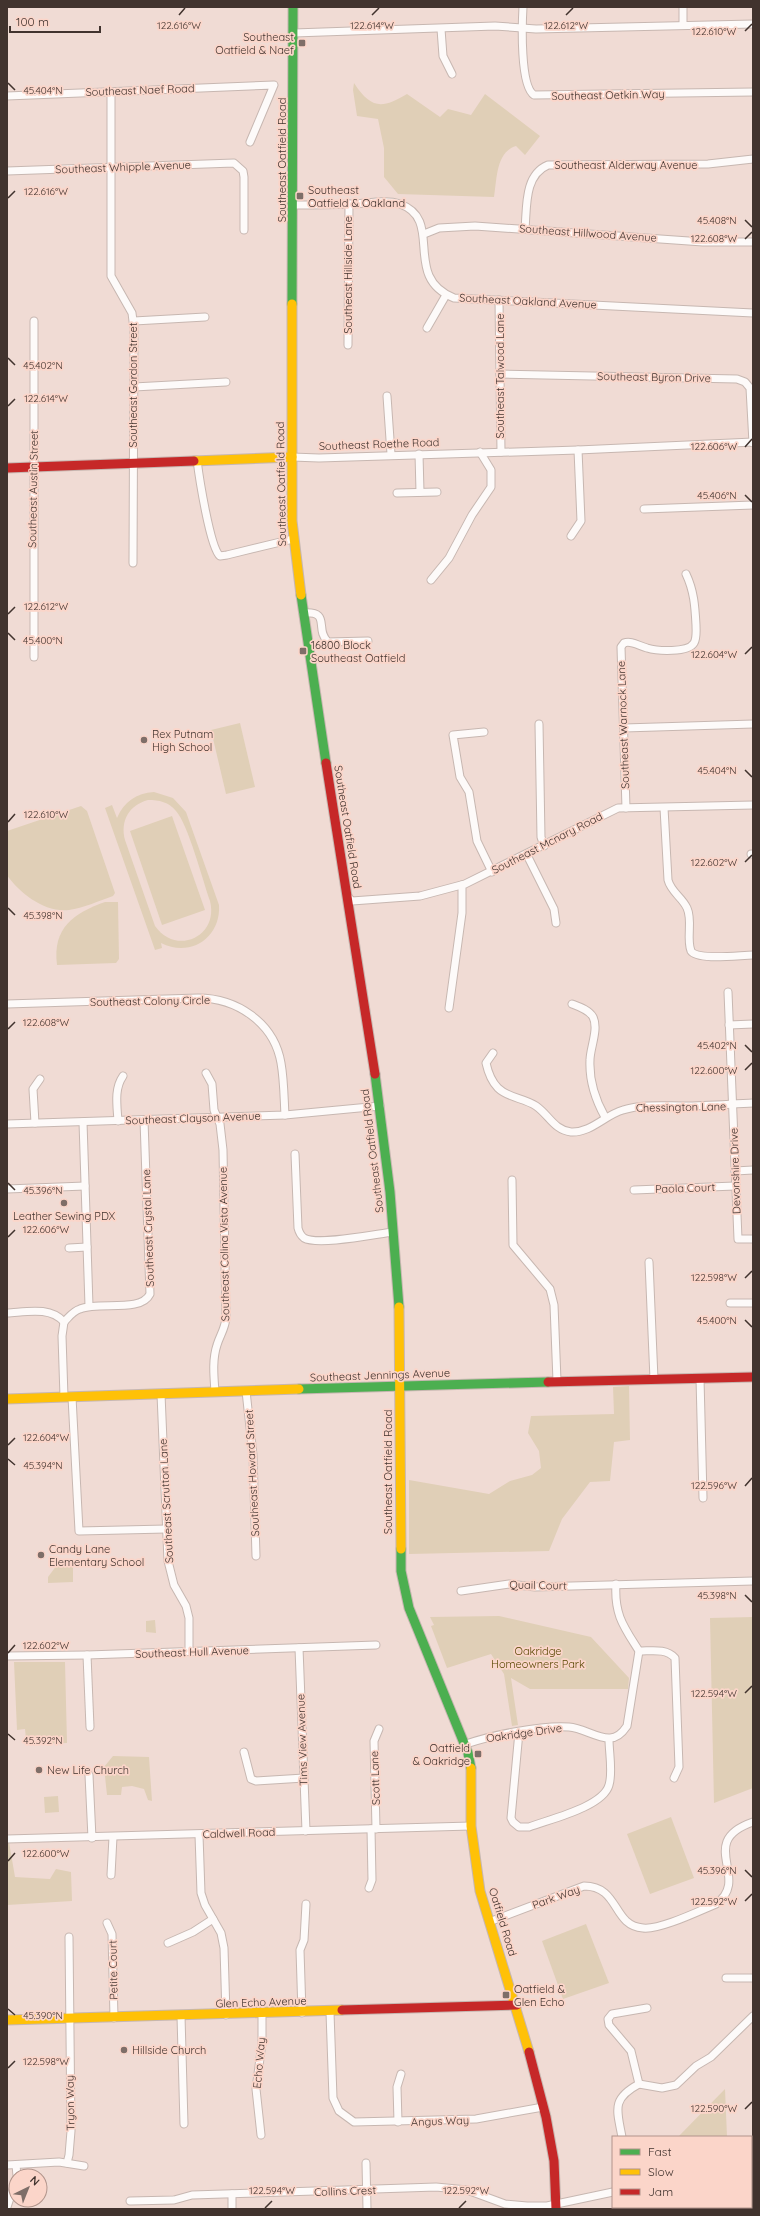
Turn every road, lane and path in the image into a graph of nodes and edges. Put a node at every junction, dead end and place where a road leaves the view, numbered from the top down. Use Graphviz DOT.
graph roads {
  1 [pos="293,7"];
  2 [pos="523,7"];
  3 [pos="683,7"];
  4 [pos="753,24"];
  5 [pos="683,25"];
  6 [pos="522,28"];
  7 [pos="441,29"];
  8 [pos="294,33"];
  9 [pos="452,74"];
  10 [pos="112,92"];
  11 [pos="753,92"];
  12 [pos="7,96"];
  13 [pos="250,142"];
  14 [pos="753,159"];
  15 [pos="111,168"];
  16 [pos="7,171"];
  17 [pos="349,204"];
  18 [pos="294,205"];
  19 [pos="525,229"];
  20 [pos="244,230"];
  21 [pos="424,234"];
  22 [pos="753,242"];
  23 [pos="446,295"];
  24 [pos="499,300"];
  25 [pos="753,313"];
  26 [pos="205,317"];
  27 [pos="34,320"];
  28 [pos="134,321"];
  29 [pos="428,328"];
  30 [pos="348,345"];
  31 [pos="500,374"];
  32 [pos="226,382"];
  33 [pos="134,387"];
  34 [pos="387,396"];
  35 [pos="753,442"];
  36 [pos="578,450"];
  37 [pos="480,452"];
  38 [pos="501,452"];
  39 [pos="391,454"];
  40 [pos="419,454"];
  41 [pos="292,457"];
  42 [pos="197,460"];
  43 [pos="134,463"];
  44 [pos="34,467"];
  45 [pos="7,468"];
  46 [pos="420,492"];
  47 [pos="437,492"];
  48 [pos="397,493"];
  49 [pos="753,505"];
  50 [pos="644,509"];
  51 [pos="571,536"];
  52 [pos="293,539"];
  53 [pos="133,563"];
  54 [pos="686,574"];
  55 [pos="432,580"];
  56 [pos="303,613"];
  57 [pos="368,641"];
  58 [pos="34,657"];
  59 [pos="538,724"];
  60 [pos="753,724"];
  61 [pos="624,728"];
  62 [pos="484,732"];
  63 [pos="753,805"];
  64 [pos="626,808"];
  65 [pos="664,808"];
  66 [pos="544,846"];
  67 [pos="527,855"];
  68 [pos="492,872"];
  69 [pos="462,884"];
  70 [pos="347,896"];
  71 [pos="556,923"];
  72 [pos="753,955"];
  73 [pos="728,992"];
  74 [pos="7,1004"];
  75 [pos="572,1004"];
  76 [pos="449,1008"];
  77 [pos="753,1024"];
  78 [pos="729,1025"];
  79 [pos="493,1052"];
  80 [pos="206,1073"];
  81 [pos="123,1076"];
  82 [pos="40,1079"];
  83 [pos="753,1103"];
  84 [pos="733,1105"];
  85 [pos="380,1106"];
  86 [pos="285,1115"];
  87 [pos="217,1117"];
  88 [pos="605,1117"];
  89 [pos="144,1120"];
  90 [pos="118,1121"];
  91 [pos="83,1122"];
  92 [pos="35,1123"];
  93 [pos="7,1124"];
  94 [pos="295,1154"];
  95 [pos="753,1170"];
  96 [pos="735,1171"];
  97 [pos="512,1180"];
  98 [pos="85,1186"];
  99 [pos="735,1186"];
  100 [pos="7,1189"];
  101 [pos="634,1190"];
  102 [pos="393,1232"];
  103 [pos="753,1239"];
  104 [pos="87,1247"];
  105 [pos="69,1248"];
  106 [pos="650,1262"];
  107 [pos="753,1303"];
  108 [pos="730,1304"];
  109 [pos="89,1306"];
  110 [pos="7,1313"];
  111 [pos="64,1322"];
  112 [pos="753,1377"];
  113 [pos="700,1378"];
  114 [pos="654,1379"];
  115 [pos="557,1381"];
  116 [pos="400,1385"];
  117 [pos="246,1391"];
  118 [pos="215,1392"];
  119 [pos="161,1394"];
  120 [pos="68,1397"];
  121 [pos="7,1399"];
  122 [pos="703,1498"];
  123 [pos="166,1529"];
  124 [pos="256,1556"];
  125 [pos="753,1581"];
  126 [pos="616,1584"];
  127 [pos="461,1592"];
  128 [pos="376,1645"];
  129 [pos="425,1645"];
  130 [pos="299,1648"];
  131 [pos="189,1651"];
  132 [pos="639,1651"];
  133 [pos="87,1655"];
  134 [pos="7,1656"];
  135 [pos="90,1727"];
  136 [pos="379,1729"];
  137 [pos="519,1732"];
  138 [pos="609,1739"];
  139 [pos="466,1744"];
  140 [pos="244,1752"];
  141 [pos="89,1775"];
  142 [pos="304,1778"];
  143 [pos="674,1778"];
  144 [pos="753,1822"];
  145 [pos="471,1826"];
  146 [pos="374,1829"];
  147 [pos="306,1831"];
  148 [pos="199,1835"];
  149 [pos="113,1837"];
  150 [pos="92,1838"];
  151 [pos="7,1839"];
  152 [pos="111,1875"];
  153 [pos="369,1888"];
  154 [pos="306,1904"];
  155 [pos="213,1919"];
  156 [pos="489,1922"];
  157 [pos="107,1923"];
  158 [pos="69,1937"];
  159 [pos="168,1944"];
  160 [pos="726,1978"];
  161 [pos="753,1978"];
  162 [pos="516,2005"];
  163 [pos="647,2008"];
  164 [pos="330,2012"];
  165 [pos="302,2013"];
  166 [pos="262,2014"];
  167 [pos="226,2015"];
  168 [pos="181,2016"];
  169 [pos="753,2016"];
  170 [pos="114,2018"];
  171 [pos="71,2019"];
  172 [pos="7,2020"];
  173 [pos="401,2074"];
  174 [pos="639,2084"];
  175 [pos="544,2107"];
  176 [pos="398,2122"];
  177 [pos="184,2124"];
  178 [pos="260,2135"];
  179 [pos="622,2136"];
  180 [pos="67,2163"];
  181 [pos="366,2163"];
  182 [pos="7,2165"];
  183 [pos="16,2165"];
  184 [pos="84,2166"];
  185 [pos="16,2168"];
  186 [pos="366,2190"];
  187 [pos="612,2192"];
  188 [pos="232,2194"];
  189 [pos="130,2201"];
  190 [pos="556,2207"];
  191 [pos="232,2209"];
  192 [pos="367,2209"];
  1 -- 8 [label="main road, Southeast Oatfield Road"];
  2 -- 6 [label="street, Southeast Oetkin Way"];
  3 -- 5 [label="street"];
  4 -- 5 [label="street"];
  5 -- 6 [label="street"];
  6 -- 7 [label="street"];
  6 -- 11 [label="street, Southeast Oetkin Way"];
  7 -- 8 [label="street"];
  7 -- 9 [label="street"];
  8 -- 18 [label="main road, Southeast Oatfield Road"];
  10 -- 12 [label="street, Southeast Naef Road"];
  10 -- 13 [label="street, Southeast Naef Road"];
  10 -- 15 [label="street, Southeast Gordon Street"];
  14 -- 19 [label="street, Southeast Alderway Avenue"];
  15 -- 16 [label="street, Southeast Whipple Avenue"];
  15 -- 20 [label="street, Southeast Whipple Avenue"];
  15 -- 28 [label="street, Southeast Gordon Street"];
  17 -- 18 [label="street, Southeast Oakland Avenue"];
  17 -- 21 [label="street, Southeast Oakland Avenue"];
  17 -- 30 [label="street, Southeast Hillside Lane"];
  18 -- 41 [label="main road, Southeast Oatfield Road"];
  19 -- 21 [label="street, Southeast Hillwood Avenue"];
  19 -- 22 [label="street, Southeast Hillwood Avenue"];
  21 -- 23 [label="street, Southeast Oakland Avenue"];
  23 -- 24 [label="street, Southeast Oakland Avenue"];
  23 -- 29 [label="street"];
  24 -- 25 [label="street, Southeast Oakland Avenue"];
  24 -- 31 [label="street, Southeast Talwood Lane"];
  26 -- 28 [label="street"];
  27 -- 44 [label="street, Southeast Austin Street"];
  28 -- 33 [label="street, Southeast Gordon Street"];
  31 -- 35 [label="street, Southeast Byron Drive"];
  31 -- 38 [label="street, Southeast Talwood Lane"];
  32 -- 33 [label="street"];
  33 -- 43 [label="street, Southeast Gordon Street"];
  34 -- 39 [label="street"];
  35 -- 36 [label="street, Southeast Roethe Road"];
  36 -- 38 [label="street, Southeast Roethe Road"];
  36 -- 51 [label="street"];
  37 -- 38 [label="street, Southeast Roethe Road"];
  37 -- 40 [label="street, Southeast Roethe Road"];
  37 -- 55 [label="street"];
  39 -- 40 [label="street, Southeast Roethe Road"];
  39 -- 41 [label="street, Southeast Roethe Road"];
  40 -- 46 [label="street"];
  41 -- 42 [label="main road, Southeast Roethe Road"];
  41 -- 52 [label="main road, Southeast Oatfield Road"];
  42 -- 43 [label="main road, Southeast Roethe Road"];
  42 -- 52 [label="street"];
  43 -- 44 [label="main road, Southeast Roethe Road"];
  43 -- 53 [label="street, Southeast Gordon Street"];
  44 -- 45 [label="main road, Southeast Roethe Road"];
  44 -- 58 [label="street, Southeast Austin Street"];
  46 -- 47 [label="street"];
  46 -- 48 [label="street"];
  49 -- 50 [label="street"];
  52 -- 56 [label="main road, Southeast Oatfield Road"];
  54 -- 61 [label="street, Southeast Warnock Lane"];
  56 -- 57 [label="street"];
  56 -- 70 [label="main road, Southeast Oatfield Road"];
  59 -- 66 [label="street"];
  60 -- 61 [label="street"];
  61 -- 64 [label="street, Southeast Warnock Lane"];
  62 -- 68 [label="street"];
  63 -- 65 [label="street, Southeast Mcnary Road"];
  64 -- 65 [label="street, Southeast Mcnary Road"];
  64 -- 66 [label="street, Southeast Mcnary Road"];
  65 -- 72 [label="street"];
  66 -- 67 [label="street, Southeast Mcnary Road"];
  67 -- 68 [label="street, Southeast Mcnary Road"];
  67 -- 71 [label="street"];
  68 -- 69 [label="street, Southeast Mcnary Road"];
  69 -- 70 [label="street, Southeast Mcnary Road"];
  69 -- 76 [label="street"];
  70 -- 85 [label="main road, Southeast Oatfield Road"];
  73 -- 78 [label="street, Devonshire Drive"];
  74 -- 86 [label="street, Southeast Colony Circle"];
  75 -- 88 [label="street"];
  77 -- 78 [label="street"];
  78 -- 84 [label="street, Devonshire Drive"];
  79 -- 88 [label="street, Chessington Lane"];
  80 -- 87 [label="street, Southeast Colina Vista Avenue"];
  81 -- 90 [label="street"];
  82 -- 92 [label="street"];
  83 -- 84 [label="street, Chessington Lane"];
  84 -- 88 [label="street, Chessington Lane"];
  84 -- 96 [label="street, Devonshire Drive"];
  85 -- 86 [label="street, Southeast Clayson Avenue"];
  85 -- 102 [label="main road, Southeast Oatfield Road"];
  86 -- 87 [label="street, Southeast Clayson Avenue"];
  87 -- 89 [label="street, Southeast Clayson Avenue"];
  87 -- 118 [label="street, Southeast Colina Vista Avenue"];
  89 -- 90 [label="street, Southeast Clayson Avenue"];
  89 -- 109 [label="street, Southeast Crystal Lane"];
  90 -- 91 [label="street, Southeast Clayson Avenue"];
  91 -- 92 [label="street, Southeast Clayson Avenue"];
  91 -- 98 [label="street"];
  92 -- 93 [label="street, Southeast Clayson Avenue"];
  94 -- 102 [label="street"];
  95 -- 96 [label="street"];
  96 -- 99 [label="street, Devonshire Drive"];
  97 -- 115 [label="street"];
  98 -- 100 [label="street"];
  98 -- 104 [label="street"];
  99 -- 101 [label="street, Paola Court"];
  99 -- 103 [label="street, Devonshire Drive"];
  102 -- 116 [label="main road, Southeast Oatfield Road"];
  104 -- 105 [label="street"];
  104 -- 109 [label="street"];
  106 -- 114 [label="street"];
  107 -- 108 [label="street"];
  109 -- 111 [label="street"];
  110 -- 111 [label="street"];
  111 -- 120 [label="street"];
  112 -- 113 [label="main road, Southeast Jennings Avenue"];
  113 -- 114 [label="main road, Southeast Jennings Avenue"];
  113 -- 122 [label="street"];
  114 -- 115 [label="main road, Southeast Jennings Avenue"];
  115 -- 116 [label="main road, Southeast Jennings Avenue"];
  116 -- 117 [label="main road, Southeast Jennings Avenue"];
  116 -- 129 [label="main road, Southeast Oatfield Road"];
  117 -- 118 [label="main road, Southeast Jennings Avenue"];
  117 -- 124 [label="street, Southeast Howard Street"];
  118 -- 119 [label="main road, Southeast Jennings Avenue"];
  119 -- 120 [label="main road, Southeast Jennings Avenue"];
  119 -- 123 [label="street, Southeast Scrutton Lane"];
  120 -- 121 [label="main road, Southeast Jennings Avenue"];
  120 -- 123 [label="street"];
  123 -- 131 [label="street, Southeast Scrutton Lane"];
  125 -- 126 [label="street"];
  126 -- 127 [label="street, Quail Court"];
  126 -- 132 [label="street"];
  128 -- 130 [label="street, Southeast Hull Avenue"];
  129 -- 139 [label="main road, Oatfield Road"];
  130 -- 131 [label="street, Southeast Hull Avenue"];
  130 -- 142 [label="street, Tims View Avenue"];
  131 -- 133 [label="street, Southeast Hull Avenue"];
  132 -- 138 [label="street"];
  132 -- 143 [label="street"];
  133 -- 134 [label="street, Southeast Hull Avenue"];
  133 -- 135 [label="street"];
  136 -- 146 [label="street, Scott Lane"];
  137 -- 138 [label="street, Oakridge Drive"];
  137 -- 138 [label="street"];
  137 -- 139 [label="street, Oakridge Drive"];
  139 -- 145 [label="main road, Oatfield Road"];
  140 -- 142 [label="street"];
  141 -- 150 [label="street"];
  142 -- 147 [label="street, Tims View Avenue"];
  144 -- 156 [label="street, Park Way"];
  145 -- 146 [label="street, Caldwell Road"];
  145 -- 156 [label="main road, Oatfield Road"];
  146 -- 147 [label="street, Caldwell Road"];
  146 -- 153 [label="street, Scott Lane"];
  147 -- 148 [label="street, Caldwell Road"];
  148 -- 149 [label="street, Caldwell Road"];
  148 -- 155 [label="street"];
  149 -- 150 [label="street, Caldwell Road"];
  149 -- 152 [label="street"];
  150 -- 151 [label="street, Caldwell Road"];
  154 -- 165 [label="street"];
  155 -- 159 [label="street"];
  155 -- 167 [label="street"];
  156 -- 162 [label="main road, Oatfield Road"];
  157 -- 170 [label="street, Petite Court"];
  158 -- 171 [label="street, Tryon Way"];
  160 -- 161 [label="street"];
  162 -- 164 [label="main road, Glen Echo Avenue"];
  162 -- 175 [label="main road, Oatfield Road"];
  163 -- 174 [label="street"];
  164 -- 165 [label="main road, Glen Echo Avenue"];
  164 -- 176 [label="street, Angus Way"];
  165 -- 166 [label="main road, Glen Echo Avenue"];
  166 -- 167 [label="main road, Glen Echo Avenue"];
  166 -- 178 [label="street, Echo Way"];
  167 -- 168 [label="main road, Glen Echo Avenue"];
  168 -- 170 [label="main road, Glen Echo Avenue"];
  168 -- 177 [label="street"];
  169 -- 174 [label="street"];
  170 -- 171 [label="main road, Glen Echo Avenue"];
  171 -- 172 [label="main road, Glen Echo Avenue"];
  171 -- 180 [label="street, Tryon Way"];
  173 -- 176 [label="street"];
  174 -- 179 [label="street"];
  175 -- 176 [label="street, Angus Way"];
  175 -- 190 [label="main road, Oatfield Road"];
  180 -- 183 [label="street"];
  180 -- 184 [label="street"];
  181 -- 186 [label="street"];
  182 -- 183 [label="street"];
  183 -- 185 [label="street"];
  186 -- 188 [label="street, Collins Crest"];
  186 -- 190 [label="street, Collins Crest"];
  186 -- 192 [label="street"];
  187 -- 190 [label="street, Collins Crest"];
  188 -- 189 [label="street, Collins Crest"];
  188 -- 191 [label="street"];
}
